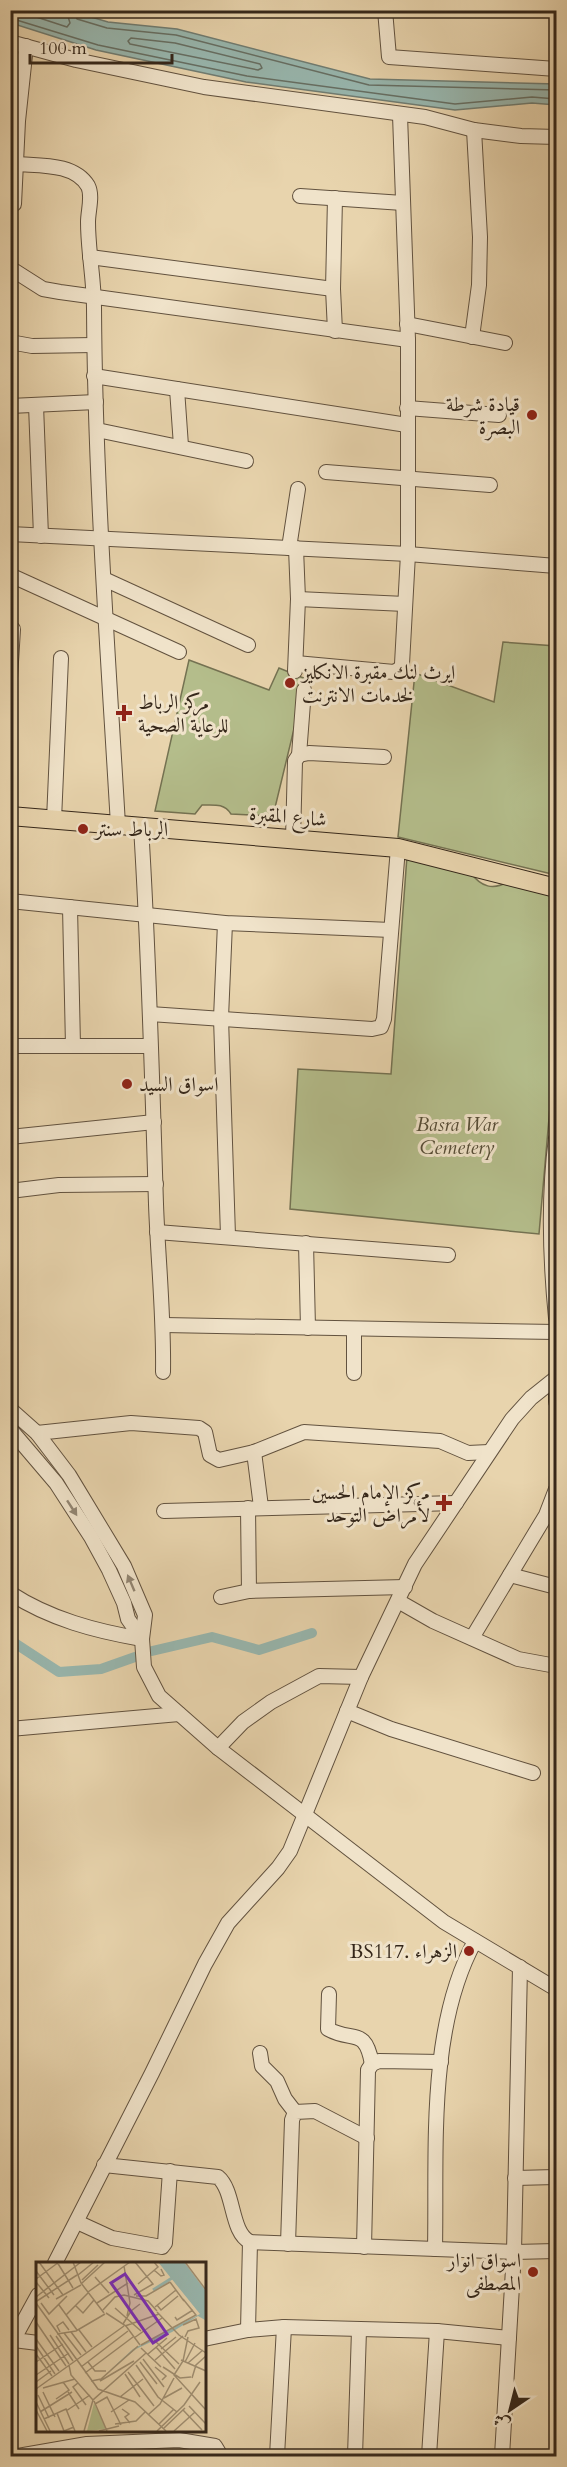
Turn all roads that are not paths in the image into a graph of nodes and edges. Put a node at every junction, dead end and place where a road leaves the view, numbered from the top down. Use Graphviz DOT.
graph roads {
  1 [pos="385,10"];
  2 [pos="10,42"];
  3 [pos="26,46"];
  4 [pos="556,69"];
  5 [pos="400,115"];
  6 [pos="14,120"];
  7 [pos="474,130"];
  8 [pos="556,136"];
  9 [pos="17,164"];
  10 [pos="300,196"];
  11 [pos="336,198"];
  12 [pos="403,203"];
  13 [pos="14,204"];
  14 [pos="90,257"];
  15 [pos="10,268"];
  16 [pos="333,289"];
  17 [pos="94,296"];
  18 [pos="407,324"];
  19 [pos="335,331"];
  20 [pos="472,337"];
  21 [pos="408,340"];
  22 [pos="10,342"];
  23 [pos="505,343"];
  24 [pos="94,345"];
  25 [pos="94,376"];
  26 [pos="177,389"];
  27 [pos="96,402"];
  28 [pos="36,405"];
  29 [pos="10,406"];
  30 [pos="407,408"];
  31 [pos="499,416"];
  32 [pos="407,424"];
  33 [pos="97,430"];
  34 [pos="181,446"];
  35 [pos="246,461"];
  36 [pos="326,472"];
  37 [pos="406,478"];
  38 [pos="490,485"];
  39 [pos="298,489"];
  40 [pos="10,534"];
  41 [pos="41,536"];
  42 [pos="102,539"];
  43 [pos="292,548"];
  44 [pos="408,554"];
  45 [pos="556,566"];
  46 [pos="10,575"];
  47 [pos="104,579"];
  48 [pos="298,599"];
  49 [pos="405,604"];
  50 [pos="106,618"];
  51 [pos="13,629"];
  52 [pos="12,645"];
  53 [pos="248,645"];
  54 [pos="179,652"];
  55 [pos="61,658"];
  56 [pos="10,678"];
  57 [pos="304,690"];
  58 [pos="299,756"];
  59 [pos="384,757"];
  60 [pos="10,816"];
  61 [pos="54,820"];
  62 [pos="118,825"];
  63 [pos="141,827"];
  64 [pos="293,839"];
  65 [pos="398,848"];
  66 [pos="556,888"];
  67 [pos="10,901"];
  68 [pos="70,907"];
  69 [pos="147,915"];
  70 [pos="225,922"];
  71 [pos="391,930"];
  72 [pos="150,1014"];
  73 [pos="221,1018"];
  74 [pos="10,1046"];
  75 [pos="73,1046"];
  76 [pos="150,1046"];
  77 [pos="154,1122"];
  78 [pos="10,1137"];
  79 [pos="556,1138"];
  80 [pos="156,1184"];
  81 [pos="10,1191"];
  82 [pos="157,1232"];
  83 [pos="228,1236"];
  84 [pos="306,1243"];
  85 [pos="448,1255"];
  86 [pos="556,1318"];
  87 [pos="164,1325"];
  88 [pos="308,1328"];
  89 [pos="354,1329"];
  90 [pos="556,1332"];
  91 [pos="163,1372"];
  92 [pos="354,1373"];
  93 [pos="556,1378"];
  94 [pos="556,1387"];
  95 [pos="556,1402"];
  96 [pos="10,1409"];
  97 [pos="10,1430"];
  98 [pos="37,1433"];
  99 [pos="254,1452"];
  100 [pos="489,1452"];
  101 [pos="69,1475"];
  102 [pos="56,1483"];
  103 [pos="556,1488"];
  104 [pos="456,1503"];
  105 [pos="254,1507"];
  106 [pos="164,1511"];
  107 [pos="510,1575"];
  108 [pos="405,1587"];
  109 [pos="556,1587"];
  110 [pos="249,1591"];
  111 [pos="10,1593"];
  112 [pos="220,1597"];
  113 [pos="398,1601"];
  114 [pos="472,1638"];
  115 [pos="142,1639"];
  116 [pos="556,1666"];
  117 [pos="361,1677"];
  118 [pos="347,1711"];
  119 [pos="179,1714"];
  120 [pos="10,1729"];
  121 [pos="218,1748"];
  122 [pos="533,1773"];
  123 [pos="303,1814"];
  124 [pos="475,1941"];
  125 [pos="520,1967"];
  126 [pos="556,1989"];
  127 [pos="329,1994"];
  128 [pos="260,2053"];
  129 [pos="441,2062"];
  130 [pos="372,2064"];
  131 [pos="295,2112"];
  132 [pos="367,2138"];
  133 [pos="104,2165"];
  134 [pos="170,2171"];
  135 [pos="556,2177"];
  136 [pos="515,2178"];
  137 [pos="77,2223"];
  138 [pos="250,2242"];
  139 [pos="288,2244"];
  140 [pos="364,2247"];
  141 [pos="435,2249"];
  142 [pos="556,2251"];
  143 [pos="514,2252"];
  144 [pos="55,2262"];
  145 [pos="36,2299"];
  146 [pos="284,2327"];
  147 [pos="248,2330"];
  148 [pos="358,2330"];
  149 [pos="437,2331"];
  150 [pos="508,2338"];
  151 [pos="206,2339"];
  152 [pos="12,2343"];
  153 [pos="36,2343"];
  154 [pos="18,2457"];
  155 [pos="221,2457"];
  156 [pos="277,2457"];
  157 [pos="355,2457"];
  158 [pos="429,2457"];
  159 [pos="502,2457"];
  1 -- 4 [label="street"];
  2 -- 3 [label="street"];
  3 -- 5 [label="street"];
  3 -- 6 [label="street"];
  5 -- 7 [label="street"];
  5 -- 12 [label="street"];
  6 -- 9 [label="street"];
  7 -- 8 [label="street"];
  7 -- 20 [label="street"];
  9 -- 13 [label="street"];
  9 -- 14 [label="street"];
  10 -- 11 [label="street"];
  11 -- 12 [label="street"];
  11 -- 16 [label="street"];
  12 -- 18 [label="street"];
  14 -- 16 [label="street"];
  14 -- 17 [label="street"];
  15 -- 17 [label="street"];
  16 -- 19 [label="street"];
  17 -- 19 [label="street"];
  17 -- 24 [label="street"];
  18 -- 20 [label="street"];
  18 -- 21 [label="street"];
  19 -- 21 [label="street"];
  20 -- 23 [label="street"];
  21 -- 30 [label="street"];
  22 -- 24 [label="street"];
  24 -- 25 [label="street"];
  25 -- 26 [label="street"];
  25 -- 27 [label="street"];
  26 -- 32 [label="street"];
  26 -- 34 [label="street"];
  27 -- 28 [label="street"];
  27 -- 33 [label="street"];
  28 -- 29 [label="street"];
  28 -- 41 [label="street"];
  30 -- 31 [label="street"];
  30 -- 32 [label="street"];
  32 -- 37 [label="street"];
  33 -- 34 [label="street"];
  33 -- 42 [label="street"];
  34 -- 35 [label="street"];
  36 -- 37 [label="street"];
  37 -- 38 [label="street"];
  37 -- 44 [label="street"];
  39 -- 43 [label="street"];
  40 -- 41 [label="street"];
  41 -- 42 [label="street"];
  42 -- 43 [label="street"];
  42 -- 47 [label="street"];
  43 -- 44 [label="street"];
  43 -- 48 [label="street"];
  44 -- 45 [label="street"];
  44 -- 49 [label="street"];
  46 -- 50 [label="street"];
  47 -- 50 [label="street"];
  47 -- 53 [label="street"];
  48 -- 49 [label="street"];
  48 -- 49 [label="street"];
  50 -- 54 [label="street"];
  50 -- 62 [label="street"];
  51 -- 52 [label="street"];
  52 -- 56 [label="street"];
  55 -- 61 [label="street"];
  57 -- 58 [label="street"];
  58 -- 59 [label="street"];
  58 -- 64 [label="street"];
  60 -- 61 [label="main road, شارع المقبرة"];
  61 -- 62 [label="main road, شارع المقبرة"];
  62 -- 63 [label="main road, شارع المقبرة"];
  63 -- 64 [label="main road, شارع المقبرة"];
  63 -- 69 [label="street"];
  64 -- 65 [label="main road, شارع المقبرة"];
  65 -- 66 [label="main road, شارع المقبرة"];
  65 -- 71 [label="street"];
  67 -- 68 [label="street"];
  68 -- 69 [label="street"];
  68 -- 75 [label="street"];
  69 -- 70 [label="street"];
  69 -- 72 [label="street"];
  70 -- 71 [label="street"];
  70 -- 73 [label="street"];
  71 -- 73 [label="street"];
  72 -- 73 [label="street"];
  72 -- 76 [label="street"];
  73 -- 83 [label="street"];
  74 -- 75 [label="street"];
  75 -- 76 [label="street"];
  76 -- 77 [label="street"];
  77 -- 78 [label="street"];
  77 -- 80 [label="street"];
  79 -- 86 [label="street"];
  80 -- 81 [label="street"];
  80 -- 82 [label="street"];
  82 -- 83 [label="street"];
  82 -- 87 [label="street"];
  83 -- 84 [label="street"];
  84 -- 85 [label="street"];
  84 -- 88 [label="street"];
  87 -- 88 [label="street"];
  87 -- 91 [label="street"];
  88 -- 89 [label="street"];
  89 -- 90 [label="street"];
  89 -- 92 [label="street"];
  93 -- 100 [label="street"];
  94 -- 95 [label="street"];
  96 -- 98 [label="street"];
  97 -- 102 [label="street"];
  98 -- 99 [label="street"];
  98 -- 101 [label="street"];
  99 -- 100 [label="street"];
  99 -- 105 [label="street"];
  100 -- 104 [label="street"];
  101 -- 102 [label="street"];
  115 -- 101 [label="street, one-way"];
  102 -- 115 [label="street, one-way"];
  103 -- 107 [label="street"];
  104 -- 105 [label="street"];
  104 -- 108 [label="street"];
  105 -- 106 [label="street"];
  105 -- 110 [label="street"];
  107 -- 109 [label="street"];
  107 -- 114 [label="street"];
  108 -- 110 [label="street"];
  108 -- 113 [label="street"];
  110 -- 112 [label="street"];
  111 -- 115 [label="street"];
  113 -- 114 [label="street"];
  113 -- 117 [label="street"];
  114 -- 116 [label="street"];
  115 -- 119 [label="street"];
  117 -- 118 [label="street"];
  117 -- 121 [label="street"];
  118 -- 122 [label="street"];
  118 -- 123 [label="street"];
  119 -- 120 [label="street"];
  119 -- 121 [label="street"];
  121 -- 123 [label="street"];
  123 -- 124 [label="street"];
  123 -- 133 [label="street"];
  124 -- 125 [label="street"];
  124 -- 129 [label="street"];
  125 -- 126 [label="street"];
  125 -- 136 [label="street"];
  127 -- 130 [label="street"];
  128 -- 131 [label="street"];
  129 -- 130 [label="street"];
  129 -- 141 [label="street"];
  130 -- 132 [label="street"];
  131 -- 132 [label="street"];
  131 -- 139 [label="street"];
  132 -- 140 [label="street"];
  133 -- 134 [label="street"];
  133 -- 137 [label="street"];
  134 -- 137 [label="street"];
  134 -- 138 [label="street"];
  135 -- 136 [label="street"];
  136 -- 143 [label="street"];
  137 -- 144 [label="street"];
  138 -- 139 [label="street"];
  138 -- 147 [label="street"];
  139 -- 140 [label="street"];
  140 -- 141 [label="street"];
  141 -- 143 [label="street"];
  142 -- 143 [label="street"];
  143 -- 150 [label="street"];
  145 -- 152 [label="street"];
  146 -- 147 [label="street"];
  146 -- 148 [label="street"];
  146 -- 156 [label="street"];
  147 -- 151 [label="street"];
  148 -- 149 [label="street"];
  148 -- 157 [label="street"];
  149 -- 150 [label="street"];
  149 -- 158 [label="street"];
  150 -- 159 [label="street"];
  152 -- 153 [label="street"];
  154 -- 155 [label="street"];
}
